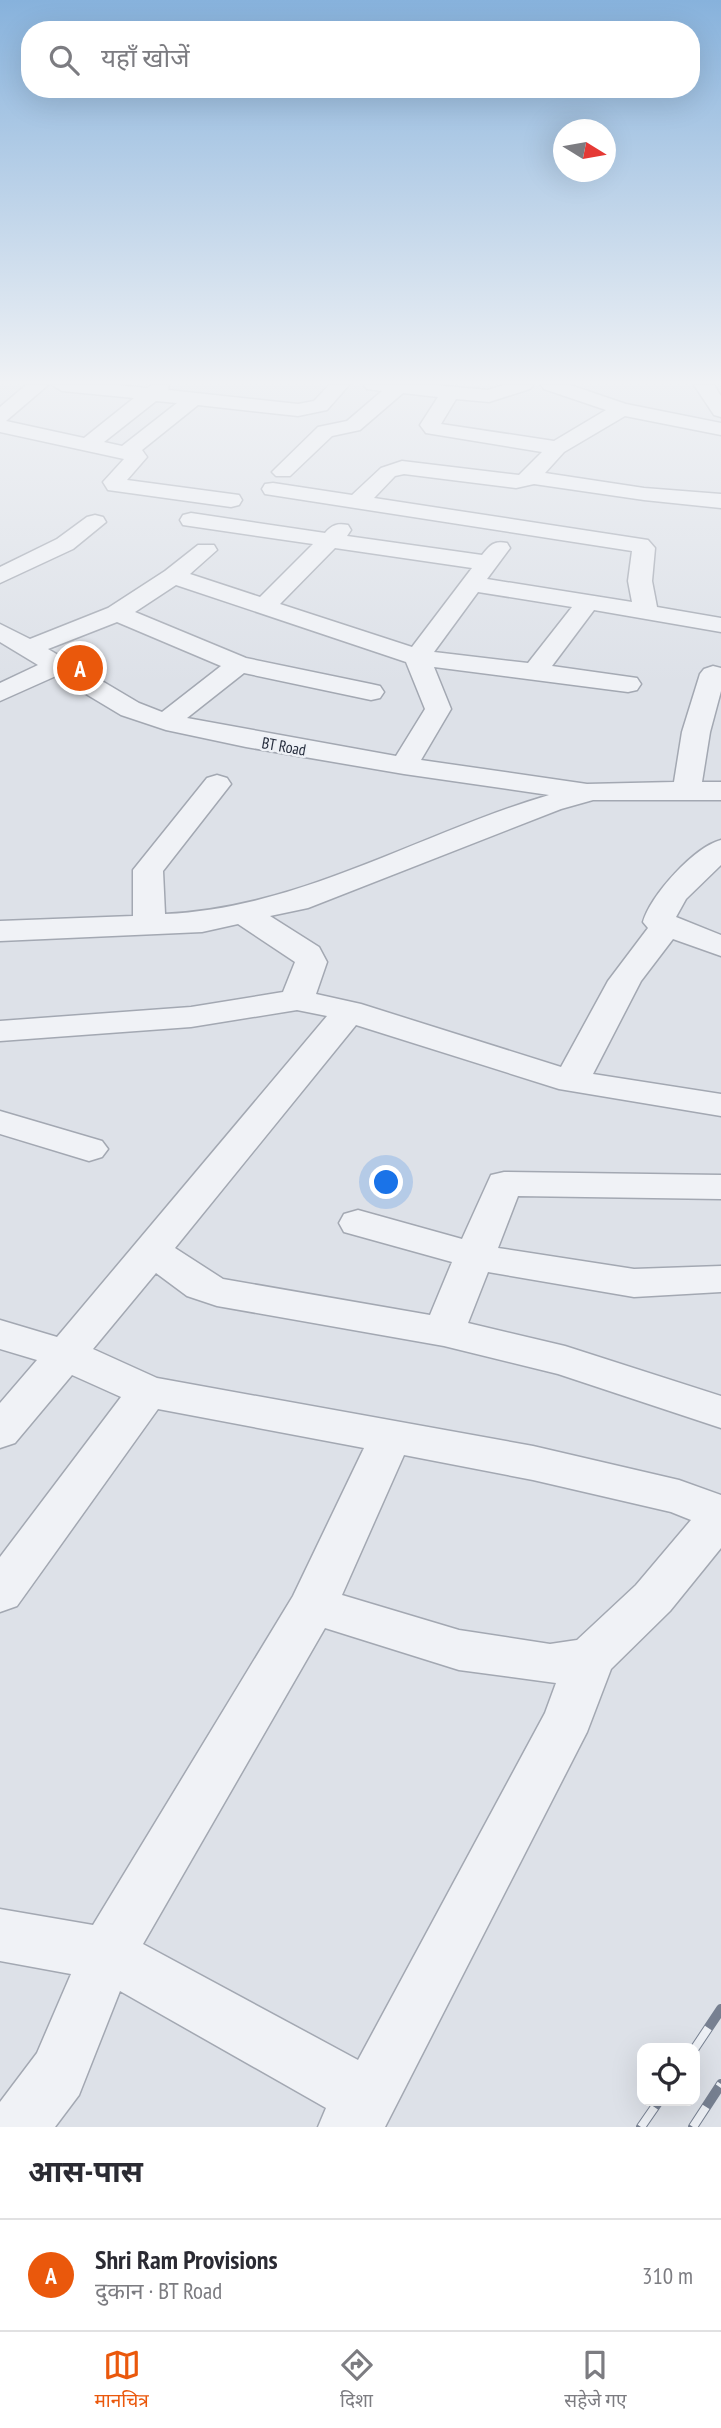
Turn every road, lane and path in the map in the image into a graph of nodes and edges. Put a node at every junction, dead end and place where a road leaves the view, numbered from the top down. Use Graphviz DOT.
graph roads {
  1 [pos="116,484"];
  2 [pos="291,484"];
  3 [pos="379,484"];
  4 [pos="578,484"];
  5 [pos="231,500"];
  6 [pos="721,501"];
  7 [pos="363,502"];
  8 [pos="191,520"];
  9 [pos="95,522"];
  10 [pos="517,525"];
  11 [pos="330,541"];
  12 [pos="206,551"];
  13 [pos="488,563"];
  14 [pos="0,576"];
  15 [pos="173,576"];
  16 [pos="472,584"];
  17 [pos="587,602"];
  18 [pos="264,606"];
  19 [pos="117,613"];
  20 [pos="646,613"];
  21 [pos="721,625"];
  22 [pos="0,631"];
  23 [pos="29,648"];
  24 [pos="417,657"];
  25 [pos="239,664"];
  26 [pos="56,666"];
  27 [pos="535,671"];
  28 [pos="713,674"];
  29 [pos="628,684"];
  30 [pos="371,692"];
  31 [pos="0,693"];
  32 [pos="166,722"];
  33 [pos="404,766"];
  34 [pos="216,784"];
  35 [pos="591,791"];
  36 [pos="687,791"];
  37 [pos="721,791"];
  38 [pos="721,849"];
  39 [pos="243,913"];
  40 [pos="149,924"];
  41 [pos="666,927"];
  42 [pos="0,931"];
  43 [pos="721,946"];
  44 [pos="297,1000"];
  45 [pos="349,1011"];
  46 [pos="0,1031"];
  47 [pos="572,1081"];
  48 [pos="721,1105"];
  49 [pos="0,1122"];
  50 [pos="89,1149"];
  51 [pos="721,1187"];
  52 [pos="358,1223"];
  53 [pos="152,1251"];
  54 [pos="477,1256"];
  55 [pos="721,1279"];
  56 [pos="444,1332"];
  57 [pos="0,1334"];
  58 [pos="65,1354"];
  59 [pos="148,1392"];
  60 [pos="721,1412"];
  61 [pos="0,1432"];
  62 [pos="391,1436"];
  63 [pos="721,1514"];
  64 [pos="0,1593"];
  65 [pos="313,1605"];
  66 [pos="590,1658"];
  67 [pos="0,1935"];
  68 [pos="107,1954"];
  69 [pos="358,2113"];
  70 [pos="18,2127"];
  1 -- 5 [label="street"];
  2 -- 7 [label="street"];
  3 -- 7 [label="street"];
  4 -- 6 [label="street"];
  7 -- 10 [label="street"];
  7 -- 11 [label="street"];
  8 -- 11 [label="street"];
  9 -- 14 [label="street"];
  10 -- 13 [label="street"];
  10 -- 20 [label="street"];
  11 -- 13 [label="street"];
  11 -- 18 [label="street"];
  12 -- 15 [label="street"];
  13 -- 16 [label="street"];
  15 -- 18 [label="street"];
  15 -- 19 [label="street"];
  16 -- 17 [label="street"];
  16 -- 24 [label="street"];
  17 -- 20 [label="street"];
  17 -- 27 [label="street"];
  18 -- 24 [label="street"];
  19 -- 23 [label="street"];
  19 -- 25 [label="street"];
  20 -- 21 [label="street"];
  22 -- 23 [label="street, BT Road"];
  23 -- 26 [label="street, BT Road"];
  24 -- 27 [label="street"];
  24 -- 33 [label="street"];
  25 -- 30 [label="street"];
  25 -- 32 [label="street"];
  26 -- 31 [label="street"];
  26 -- 32 [label="street, BT Road"];
  27 -- 29 [label="street"];
  28 -- 36 [label="street"];
  32 -- 33 [label="street, BT Road"];
  33 -- 35 [label="street, BT Road"];
  34 -- 40 [label="street"];
  35 -- 36 [label="street"];
  35 -- 39 [label="street"];
  36 -- 37 [label="street"];
  38 -- 41 [label="street"];
  39 -- 40 [label="street"];
  39 -- 44 [label="street"];
  40 -- 42 [label="street"];
  41 -- 43 [label="street"];
  41 -- 47 [label="street"];
  44 -- 45 [label="street"];
  44 -- 46 [label="street"];
  45 -- 47 [label="street"];
  45 -- 53 [label="street"];
  47 -- 48 [label="street"];
  49 -- 50 [label="street"];
  51 -- 54 [label="street"];
  52 -- 54 [label="street"];
  53 -- 56 [label="street"];
  53 -- 58 [label="street"];
  54 -- 55 [label="street"];
  54 -- 56 [label="street"];
  56 -- 60 [label="street"];
  57 -- 58 [label="street"];
  58 -- 59 [label="street"];
  58 -- 61 [label="street"];
  59 -- 62 [label="street"];
  59 -- 64 [label="street"];
  62 -- 63 [label="street"];
  62 -- 65 [label="street"];
  63 -- 66 [label="street"];
  65 -- 66 [label="street"];
  65 -- 68 [label="street"];
  66 -- 69 [label="street"];
  67 -- 68 [label="street"];
  68 -- 69 [label="street"];
  68 -- 70 [label="street"];
}
